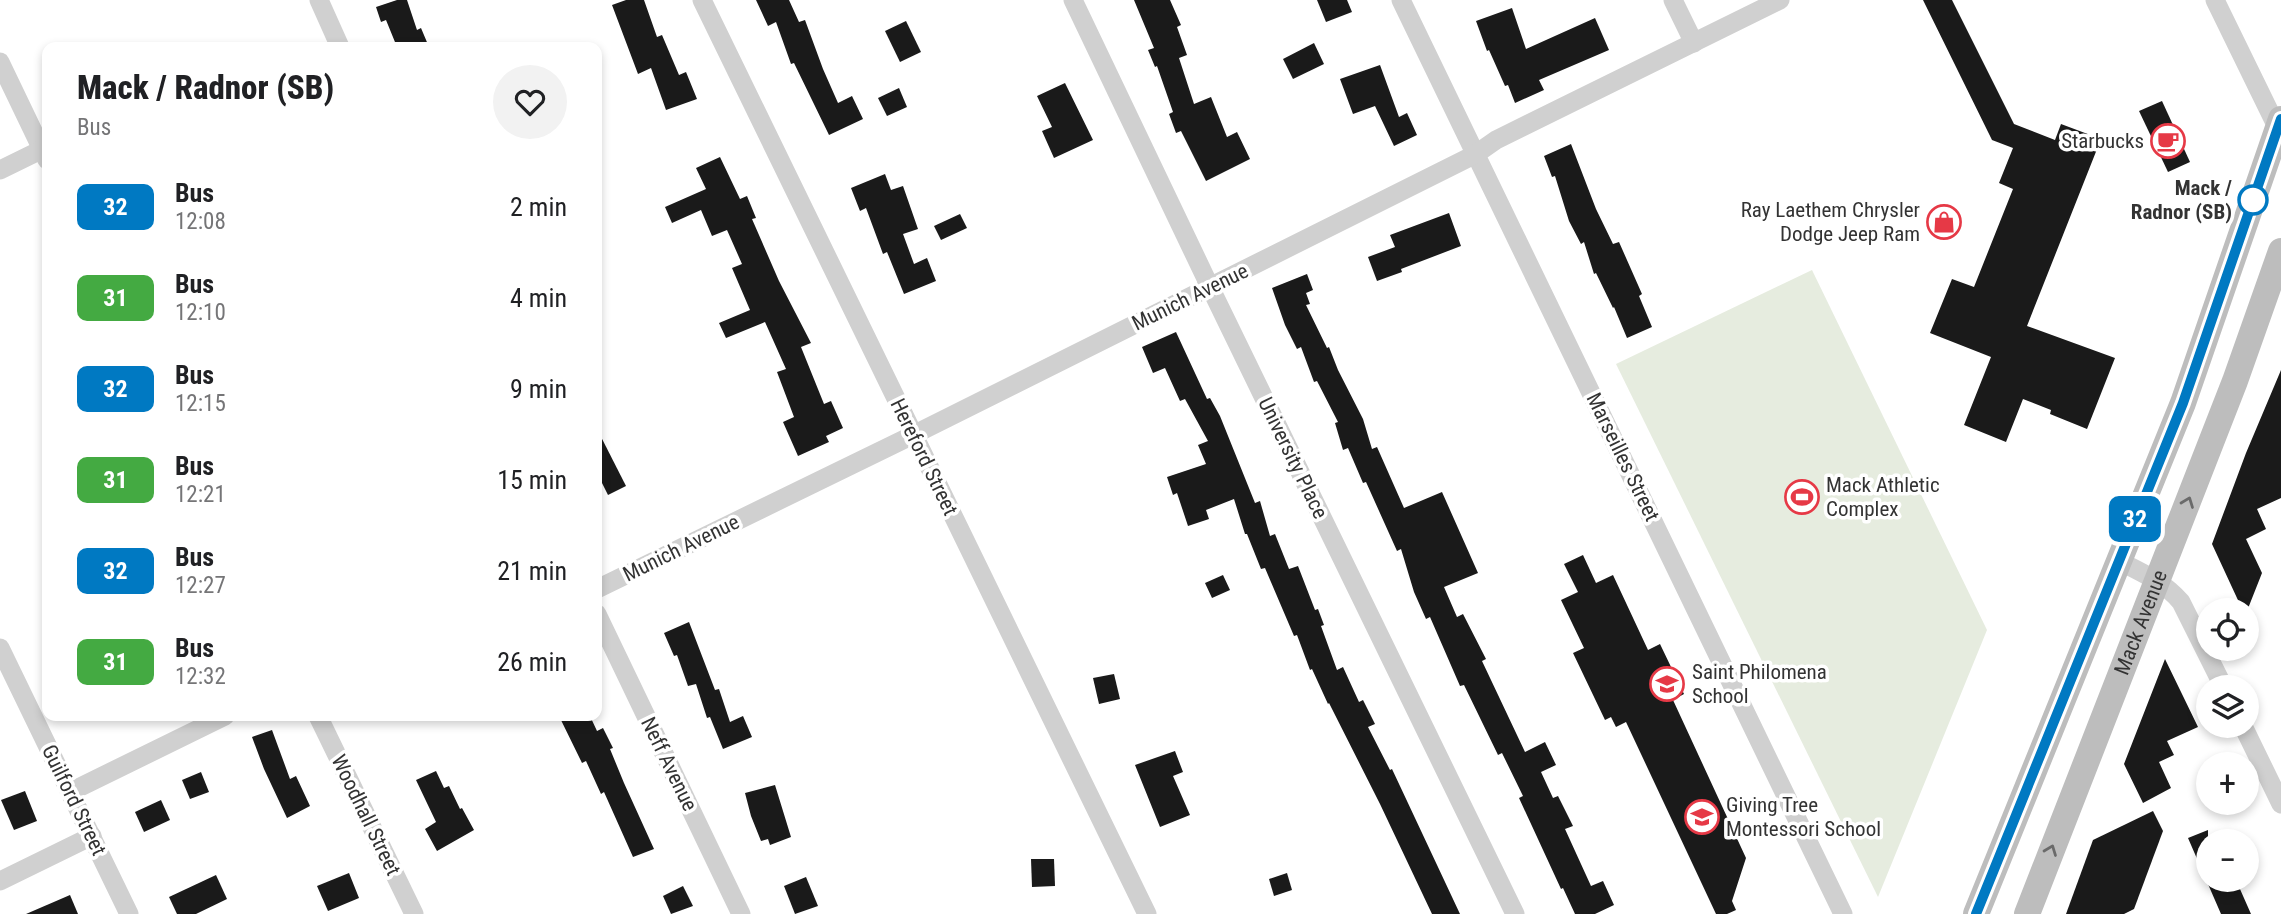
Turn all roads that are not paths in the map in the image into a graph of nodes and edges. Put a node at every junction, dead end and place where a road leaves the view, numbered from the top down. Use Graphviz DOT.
graph roads {
  1 [pos="319,0"];
  2 [pos="702,0"];
  3 [pos="1073,0"];
  4 [pos="1401,0"];
  5 [pos="1673,0"];
  6 [pos="1780,0"];
  7 [pos="2215,0"];
  8 [pos="338,42"];
  9 [pos="1694,43"];
  10 [pos="0,62"];
  11 [pos="2280,126"];
  12 [pos="42,144"];
  13 [pos="42,154"];
  14 [pos="1476,154"];
  15 [pos="0,170"];
  16 [pos="2281,251"];
  17 [pos="1210,288"];
  18 [pos="913,435"];
  19 [pos="2117,561"];
  20 [pos="2158,581"];
  21 [pos="602,587"];
  22 [pos="602,624"];
  23 [pos="0,648"];
  24 [pos="2218,675"];
  25 [pos="215,721"];
  26 [pos="320,721"];
  27 [pos="2249,738"];
  28 [pos="70,792"];
  29 [pos="2281,804"];
  30 [pos="92,836"];
  31 [pos="0,881"];
  32 [pos="130,914"];
  33 [pos="414,914"];
  34 [pos="741,914"];
  35 [pos="1147,914"];
  36 [pos="1515,914"];
  37 [pos="1843,914"];
  38 [pos="1976,914"];
  39 [pos="2027,914"];
  1 -- 8 [label="street"];
  2 -- 18 [label="street, Hereford Street"];
  3 -- 17 [label="street, University Place"];
  4 -- 14 [label="street, Marseilles Street"];
  5 -- 9 [label="street"];
  6 -- 9 [label="street, Munich Avenue"];
  7 -- 11 [label="street"];
  9 -- 14 [label="street, Munich Avenue"];
  10 -- 12 [label="street"];
  11 -- 19 [label="main road, Mack Avenue"];
  13 -- 15 [label="street"];
  14 -- 17 [label="street, Munich Avenue"];
  14 -- 37 [label="street, Marseilles Street"];
  20 -- 16 [label="main road, Mack Avenue, one-way"];
  17 -- 18 [label="street, Munich Avenue"];
  17 -- 36 [label="street, University Place"];
  18 -- 21 [label="street, Munich Avenue"];
  18 -- 35 [label="street, Hereford Street"];
  19 -- 20 [label="street"];
  19 -- 38 [label="main road, Mack Avenue"];
  20 -- 24 [label="street"];
  39 -- 20 [label="main road, Mack Avenue, one-way"];
  22 -- 34 [label="street, Neff Avenue"];
  23 -- 28 [label="street, Guilford Street"];
  25 -- 28 [label="street"];
  26 -- 33 [label="street, Woodhall Street"];
  27 -- 29 [label="street"];
  28 -- 30 [label="street, Guilford Street"];
  30 -- 31 [label="street"];
  30 -- 32 [label="street, Guilford Street"];
}
